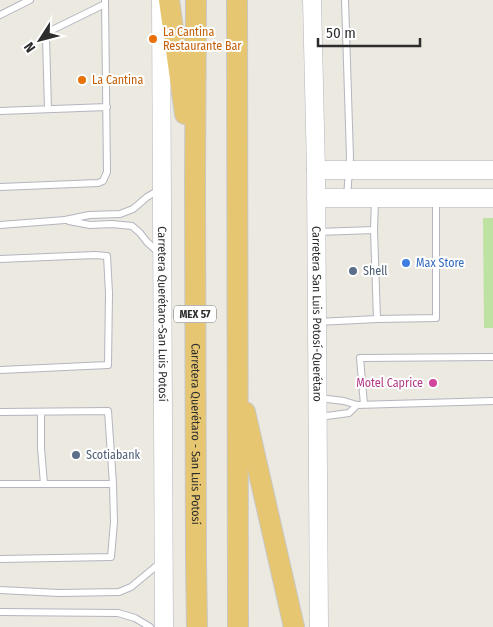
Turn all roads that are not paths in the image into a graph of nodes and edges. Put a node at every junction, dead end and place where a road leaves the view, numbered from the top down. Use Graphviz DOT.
graph roads {
  1 [pos="30,0"];
  2 [pos="161,0"];
  3 [pos="169,0"];
  4 [pos="196,0"];
  5 [pos="312,0"];
  6 [pos="345,0"];
  7 [pos="237,1"];
  8 [pos="105,2"];
  9 [pos="0,16"];
  10 [pos="107,107"];
  11 [pos="48,109"];
  12 [pos="0,111"];
  13 [pos="316,170"];
  14 [pos="349,170"];
  15 [pos="462,170"];
  16 [pos="493,170"];
  17 [pos="195,179"];
  18 [pos="0,187"];
  19 [pos="162,188"];
  20 [pos="316,198"];
  21 [pos="347,198"];
  22 [pos="375,198"];
  23 [pos="436,198"];
  24 [pos="462,198"];
  25 [pos="493,198"];
  26 [pos="65,220"];
  27 [pos="0,225"];
  28 [pos="374,230"];
  29 [pos="317,232"];
  30 [pos="162,256"];
  31 [pos="0,259"];
  32 [pos="377,320"];
  33 [pos="317,322"];
  34 [pos="493,357"];
  35 [pos="0,370"];
  36 [pos="237,375"];
  37 [pos="318,398"];
  38 [pos="493,401"];
  39 [pos="361,405"];
  40 [pos="0,412"];
  41 [pos="42,412"];
  42 [pos="318,418"];
  43 [pos="0,484"];
  44 [pos="44,484"];
  45 [pos="113,484"];
  46 [pos="0,558"];
  47 [pos="164,559"];
  48 [pos="196,560"];
  49 [pos="0,590"];
  50 [pos="0,612"];
  51 [pos="150,627"];
  52 [pos="164,627"];
  53 [pos="184,627"];
  54 [pos="197,627"];
  55 [pos="238,627"];
  56 [pos="294,627"];
  57 [pos="319,627"];
  1 -- 9 [label="lane"];
  2 -- 19 [label="main road, Carretera Querétaro-San Luis Potosí"];
  3 -- 17 [label="highway"];
  4 -- 17 [label="highway, Carretera Querétaro - San Luis Potosí / MEX 57"];
  5 -- 13 [label="main road, Carretera San Luis Potosí-Querétaro"];
  6 -- 14 [label="lane"];
  7 -- 36 [label="highway"];
  8 -- 10 [label="lane"];
  8 -- 11 [label="lane"];
  10 -- 11 [label="lane"];
  10 -- 18 [label="lane"];
  11 -- 12 [label="lane"];
  13 -- 14 [label="main road"];
  13 -- 20 [label="main road, Carretera San Luis Potosí-Querétaro"];
  14 -- 15 [label="main road"];
  14 -- 21 [label="lane"];
  15 -- 16 [label="main road"];
  15 -- 24 [label="main road"];
  17 -- 48 [label="highway, Carretera Querétaro - San Luis Potosí / MEX 57"];
  19 -- 26 [label="lane"];
  19 -- 30 [label="main road, Carretera Querétaro-San Luis Potosí"];
  20 -- 21 [label="main road"];
  20 -- 29 [label="main road, Carretera San Luis Potosí-Querétaro"];
  21 -- 22 [label="main road"];
  22 -- 23 [label="main road"];
  22 -- 28 [label="lane"];
  23 -- 24 [label="main road"];
  23 -- 32 [label="lane"];
  24 -- 25 [label="main road"];
  26 -- 27 [label="lane"];
  26 -- 30 [label="lane"];
  28 -- 29 [label="lane"];
  28 -- 32 [label="lane"];
  29 -- 33 [label="main road, Carretera San Luis Potosí-Querétaro"];
  30 -- 47 [label="main road, Carretera Querétaro-San Luis Potosí"];
  31 -- 35 [label="lane"];
  32 -- 33 [label="lane"];
  33 -- 37 [label="main road, Carretera San Luis Potosí-Querétaro"];
  34 -- 39 [label="lane"];
  36 -- 55 [label="highway"];
  36 -- 56 [label="highway"];
  37 -- 39 [label="lane"];
  37 -- 42 [label="main road, Carretera San Luis Potosí-Querétaro"];
  38 -- 39 [label="lane"];
  39 -- 42 [label="lane"];
  40 -- 41 [label="lane"];
  41 -- 44 [label="lane"];
  41 -- 45 [label="lane"];
  42 -- 57 [label="main road, Carretera San Luis Potosí-Querétaro"];
  43 -- 44 [label="lane"];
  44 -- 45 [label="lane"];
  45 -- 46 [label="lane"];
  47 -- 49 [label="lane"];
  47 -- 52 [label="main road, Carretera Querétaro-San Luis Potosí"];
  48 -- 53 [label="highway"];
  48 -- 54 [label="highway, Carretera Querétaro - San Luis Potosí / MEX 57"];
  50 -- 51 [label="lane"];
}
